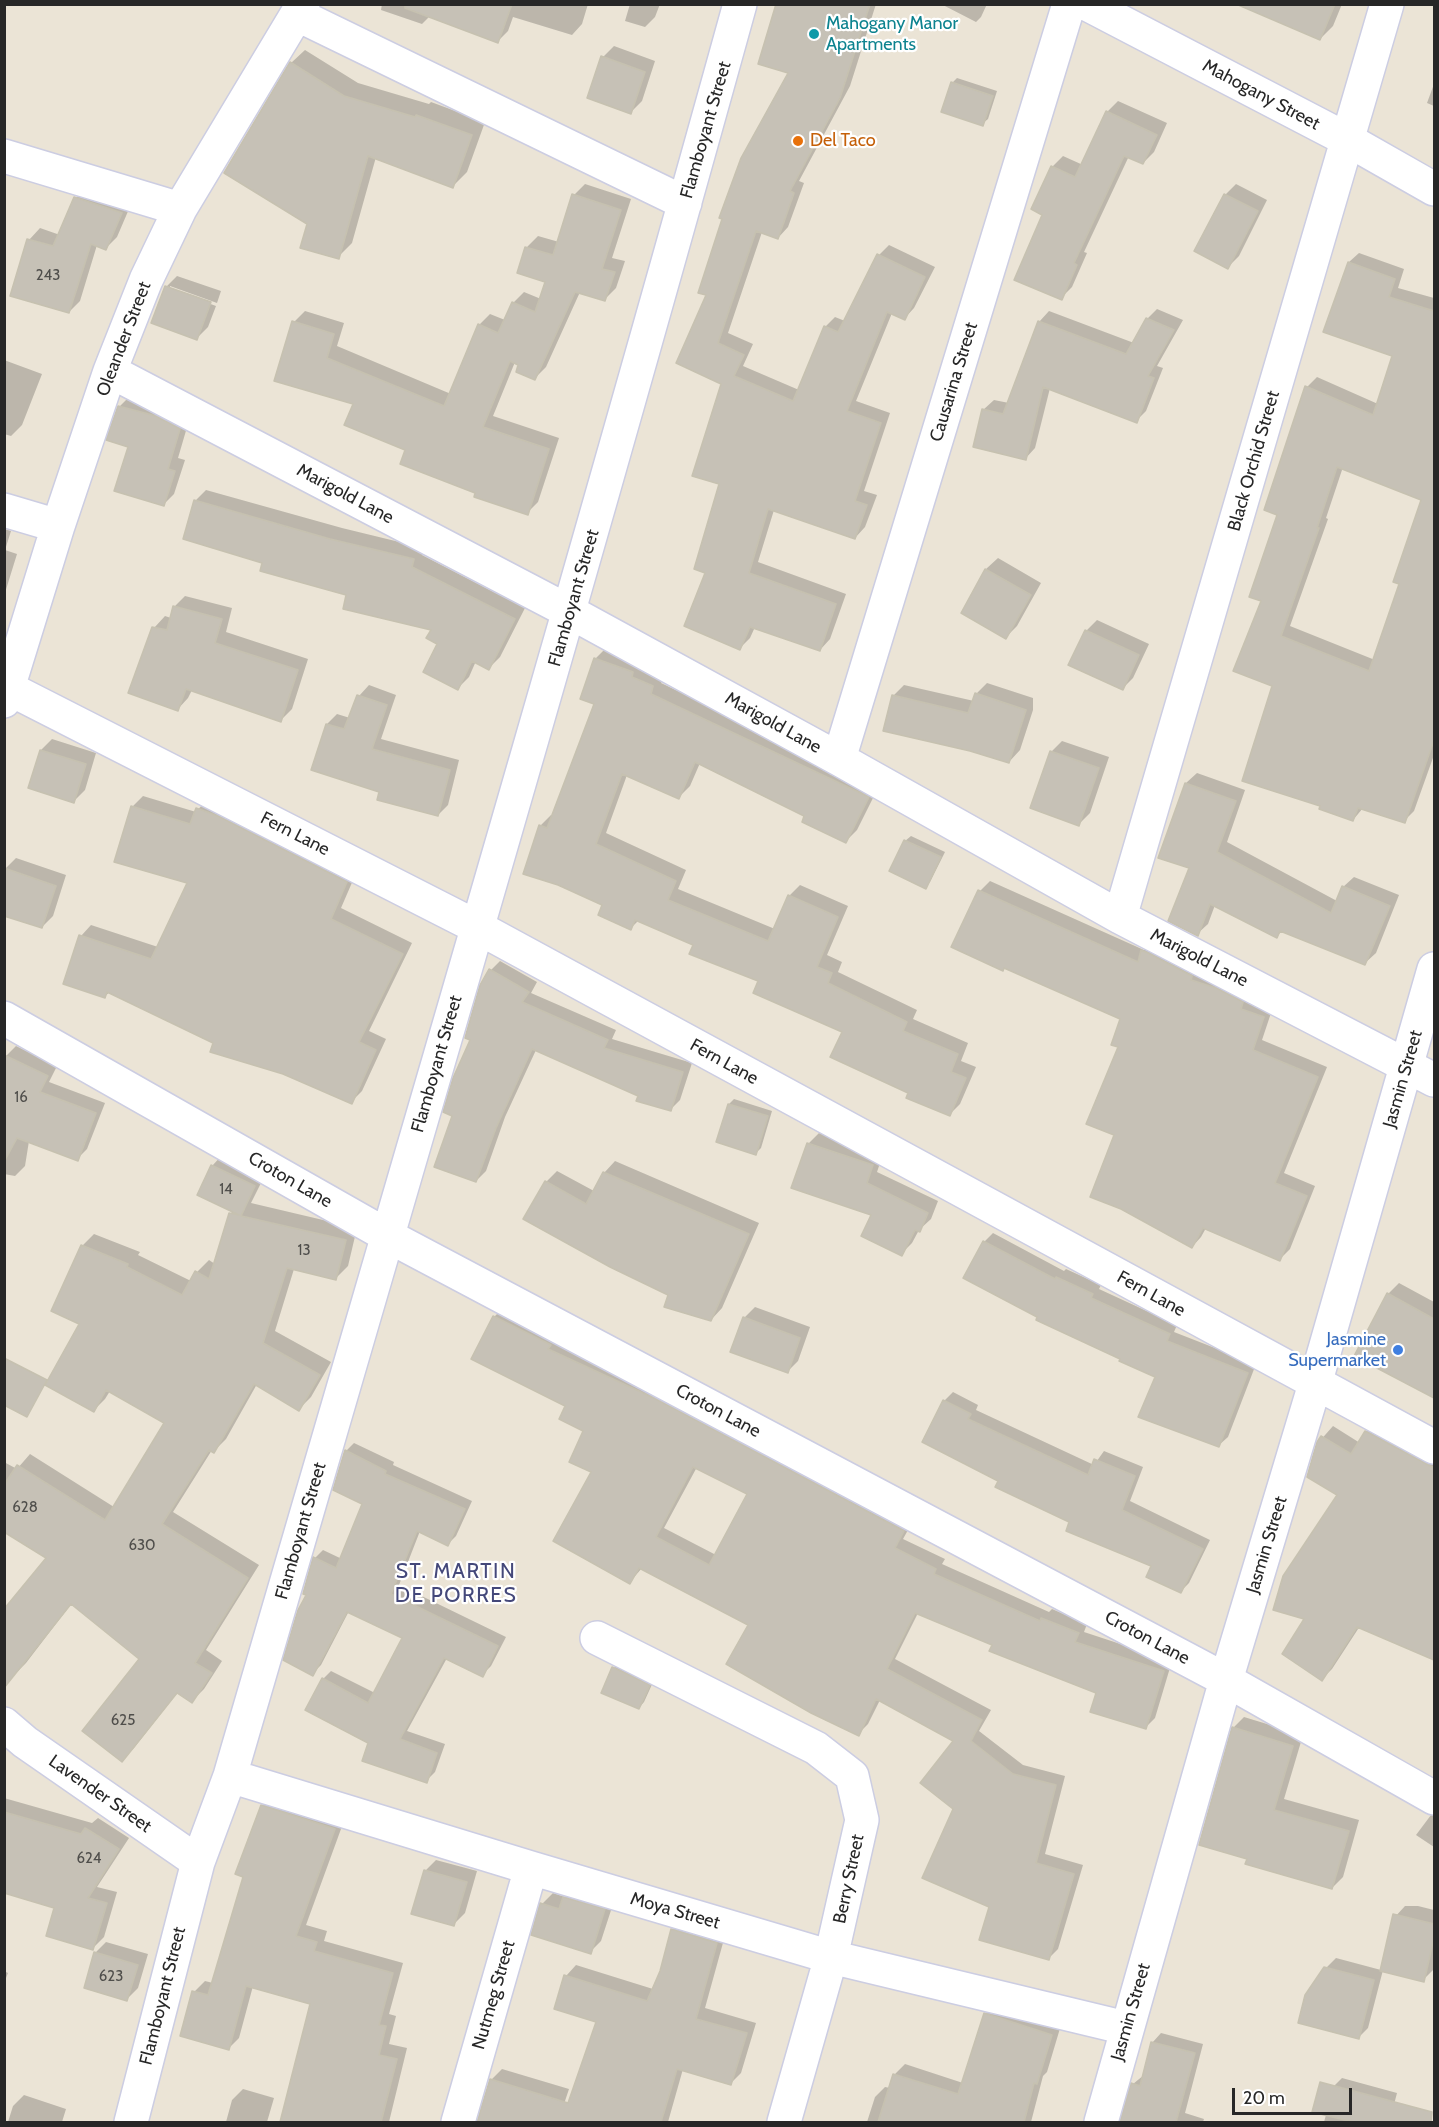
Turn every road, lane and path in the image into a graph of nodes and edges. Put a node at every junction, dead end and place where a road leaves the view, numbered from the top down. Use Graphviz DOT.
graph roads {
  1 [pos="740,4"];
  2 [pos="1069,4"];
  3 [pos="1087,4"];
  4 [pos="1387,4"];
  5 [pos="300,10"];
  6 [pos="1348,141"];
  7 [pos="4,156"];
  8 [pos="1434,189"];
  9 [pos="685,203"];
  10 [pos="180,209"];
  11 [pos="110,371"];
  12 [pos="4,510"];
  13 [pos="58,526"];
  14 [pos="570,612"];
  15 [pos="6,694"];
  16 [pos="839,759"];
  17 [pos="1120,917"];
  18 [pos="477,927"];
  19 [pos="1434,969"];
  20 [pos="4,1018"];
  21 [pos="1421,1072"];
  22 [pos="388,1236"];
  23 [pos="1315,1383"];
  24 [pos="1434,1448"];
  25 [pos="597,1638"];
  26 [pos="1226,1680"];
  27 [pos="4,1724"];
  28 [pos="230,1776"];
  29 [pos="1434,1798"];
  30 [pos="198,1862"];
  31 [pos="531,1868"];
  32 [pos="831,1957"];
  33 [pos="1126,2028"];
  34 [pos="131,2122"];
  35 [pos="458,2122"];
  36 [pos="784,2122"];
  37 [pos="1101,2122"];
  1 -- 9 [label="street, Flamboyant Street"];
  2 -- 16 [label="street, Causarina Street"];
  3 -- 6 [label="street, Mahogany Street"];
  4 -- 6 [label="street, Black Orchid Street"];
  5 -- 9 [label="street"];
  5 -- 10 [label="street, Oleander Street"];
  6 -- 8 [label="street, Mahogany Street"];
  6 -- 17 [label="street, Black Orchid Street"];
  7 -- 10 [label="street"];
  9 -- 14 [label="street, Flamboyant Street"];
  10 -- 11 [label="street, Oleander Street"];
  11 -- 13 [label="street, Oleander Street"];
  11 -- 14 [label="street, Marigold Lane"];
  12 -- 13 [label="street"];
  13 -- 15 [label="street, Oleander Street"];
  14 -- 16 [label="street, Marigold Lane"];
  14 -- 18 [label="street, Flamboyant Street"];
  15 -- 18 [label="street, Fern Lane"];
  16 -- 17 [label="street, Marigold Lane"];
  17 -- 21 [label="street, Marigold Lane"];
  18 -- 22 [label="street, Flamboyant Street"];
  18 -- 23 [label="street, Fern Lane"];
  19 -- 21 [label="street, Jasmin Street"];
  20 -- 22 [label="street, Croton Lane"];
  21 -- 23 [label="street, Jasmin Street"];
  22 -- 26 [label="street, Croton Lane"];
  22 -- 28 [label="street, Flamboyant Street"];
  23 -- 24 [label="street, Fern Lane"];
  23 -- 26 [label="street, Jasmin Street"];
  25 -- 32 [label="street, Berry Street"];
  26 -- 29 [label="street, Croton Lane"];
  26 -- 33 [label="street, Jasmin Street"];
  27 -- 30 [label="street, Lavender Street"];
  28 -- 30 [label="street, Flamboyant Street"];
  28 -- 31 [label="street, Moya Street"];
  30 -- 34 [label="street, Flamboyant Street"];
  31 -- 32 [label="street, Moya Street"];
  31 -- 35 [label="street, Nutmeg Street"];
  32 -- 33 [label="street, Moya Street"];
  32 -- 36 [label="street, Berry Street"];
  33 -- 37 [label="street, Jasmin Street"];
}
